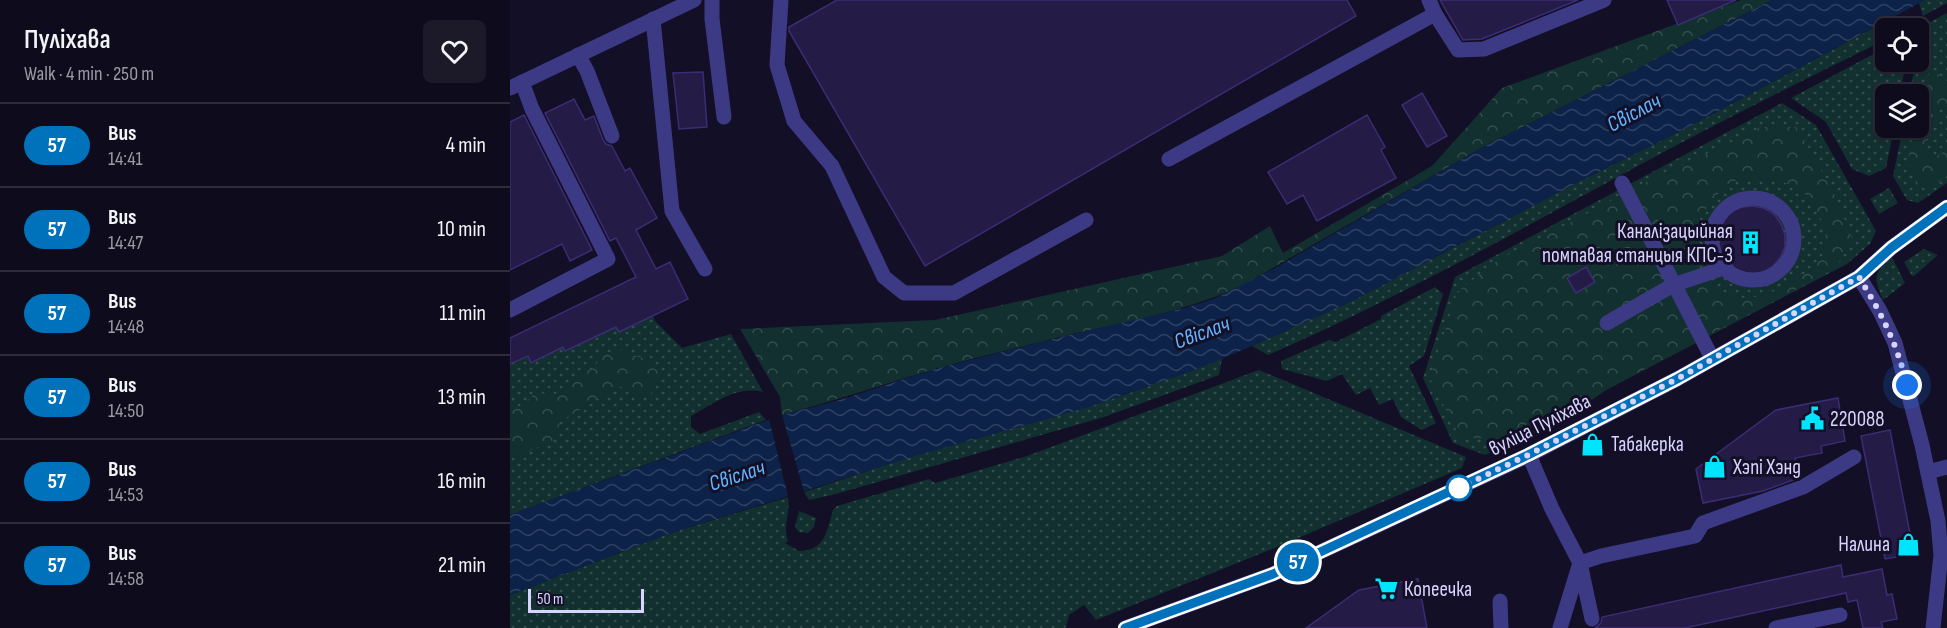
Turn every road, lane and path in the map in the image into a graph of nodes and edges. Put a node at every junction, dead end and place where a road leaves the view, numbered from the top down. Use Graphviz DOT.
graph roads {
  1 [pos="694,0"];
  2 [pos="712,0"];
  3 [pos="781,0"];
  4 [pos="1604,0"];
  5 [pos="1432,7"];
  6 [pos="653,20"];
  7 [pos="578,55"];
  8 [pos="516,85"];
  9 [pos="724,117"];
  10 [pos="612,136"];
  11 [pos="1169,159"];
  12 [pos="1622,183"];
  13 [pos="1947,207"];
  14 [pos="1086,220"];
  15 [pos="1724,268"];
  16 [pos="705,269"];
  17 [pos="1859,277"];
  18 [pos="1673,285"];
  19 [pos="510,310"];
  20 [pos="1607,323"];
  21 [pos="1712,358"];
  22 [pos="1528,455"];
  23 [pos="1854,457"];
  24 [pos="1947,466"];
  25 [pos="1928,472"];
  26 [pos="1943,520"];
  27 [pos="1580,563"];
  28 [pos="1500,601"];
  29 [pos="1840,615"];
  30 [pos="1592,619"];
  31 [pos="1125,628"];
  32 [pos="1501,628"];
  33 [pos="1560,628"];
  34 [pos="1776,628"];
  35 [pos="1934,628"];
  1 -- 6 [label="street"];
  2 -- 9 [label="street"];
  3 -- 14 [label="street"];
  4 -- 5 [label="street"];
  5 -- 11 [label="street"];
  6 -- 7 [label="street"];
  6 -- 16 [label="street"];
  7 -- 8 [label="street"];
  7 -- 10 [label="street"];
  8 -- 19 [label="street"];
  12 -- 18 [label="street"];
  13 -- 17 [label="street, вуліца Пуліхава"];
  15 -- 15 [label="street"];
  15 -- 18 [label="street"];
  17 -- 21 [label="street, вуліца Пуліхава"];
  17 -- 25 [label="street"];
  18 -- 20 [label="street"];
  18 -- 21 [label="street"];
  21 -- 22 [label="street, вуліца Пуліхава"];
  22 -- 27 [label="street"];
  22 -- 31 [label="street, вуліца Пуліхава"];
  23 -- 27 [label="street"];
  24 -- 25 [label="street"];
  25 -- 26 [label="street"];
  26 -- 35 [label="street"];
  27 -- 30 [label="street"];
  27 -- 33 [label="street"];
  28 -- 32 [label="street"];
  29 -- 34 [label="street"];
}
